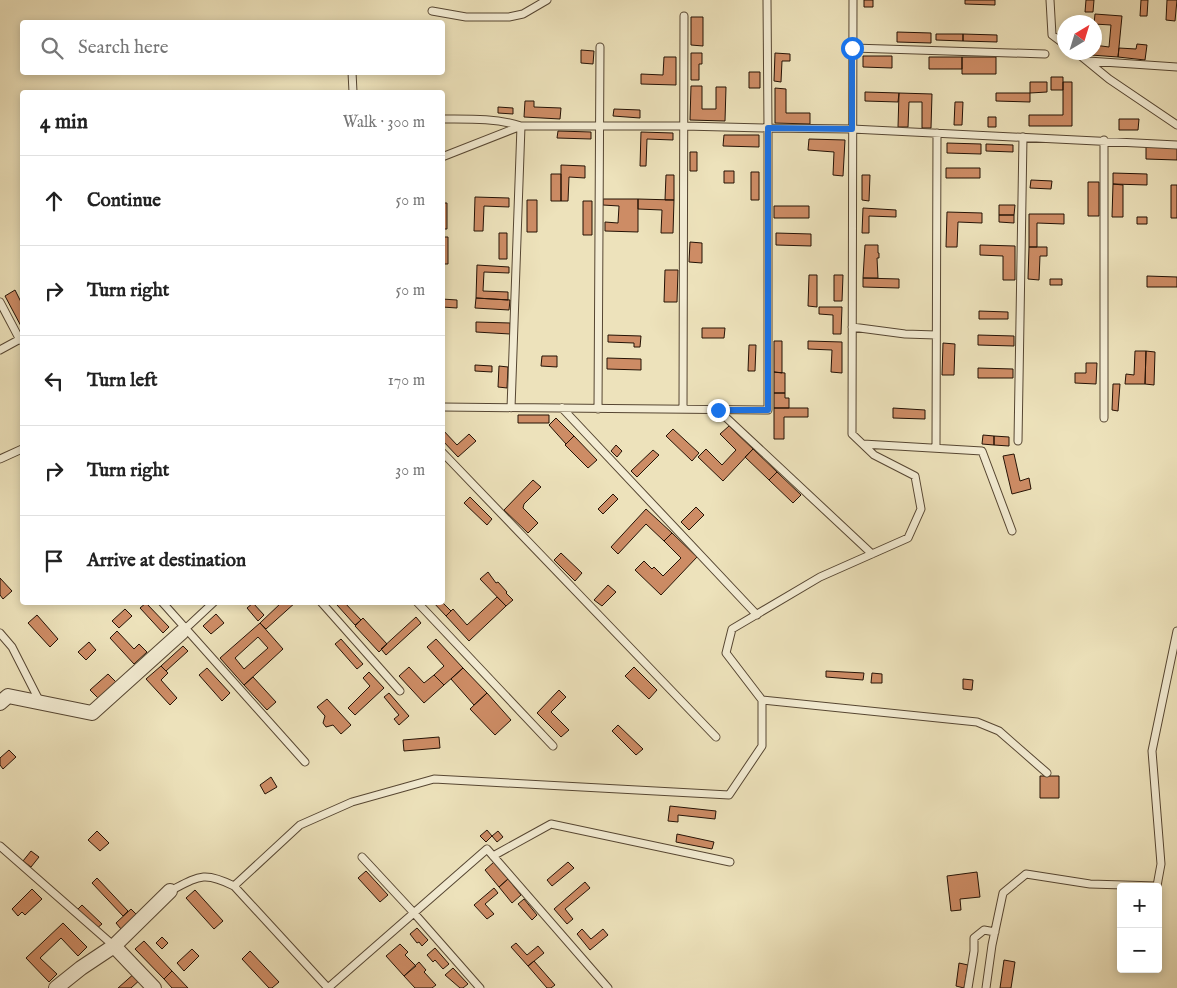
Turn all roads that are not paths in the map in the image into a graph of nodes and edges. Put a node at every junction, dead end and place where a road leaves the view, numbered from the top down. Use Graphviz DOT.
graph roads {
  1 [pos="547,0"];
  2 [pos="766,0"];
  3 [pos="853,0"];
  4 [pos="1050,0"];
  5 [pos="432,11"];
  6 [pos="684,16"];
  7 [pos="1057,39"];
  8 [pos="600,48"];
  9 [pos="852,48"];
  10 [pos="1045,54"];
  11 [pos="1088,61"];
  12 [pos="1177,67"];
  13 [pos="352,75"];
  14 [pos="353,90"];
  15 [pos="445,119"];
  16 [pos="1177,125"];
  17 [pos="521,126"];
  18 [pos="600,126"];
  19 [pos="684,126"];
  20 [pos="768,128"];
  21 [pos="852,129"];
  22 [pos="937,133"];
  23 [pos="1024,137"];
  24 [pos="1104,140"];
  25 [pos="1177,145"];
  26 [pos="445,156"];
  27 [pos="0,302"];
  28 [pos="852,327"];
  29 [pos="936,334"];
  30 [pos="20,337"];
  31 [pos="20,340"];
  32 [pos="0,350"];
  33 [pos="445,407"];
  34 [pos="511,408"];
  35 [pos="562,408"];
  36 [pos="598,409"];
  37 [pos="683,409"];
  38 [pos="718,410"];
  39 [pos="1104,418"];
  40 [pos="1018,441"];
  41 [pos="863,444"];
  42 [pos="936,448"];
  43 [pos="20,451"];
  44 [pos="445,455"];
  45 [pos="0,459"];
  46 [pos="1012,531"];
  47 [pos="872,554"];
  48 [pos="164,605"];
  49 [pos="211,605"];
  50 [pos="324,605"];
  51 [pos="420,605"];
  52 [pos="756,615"];
  53 [pos="184,630"];
  54 [pos="1177,631"];
  55 [pos="0,633"];
  56 [pos="400,691"];
  57 [pos="762,700"];
  58 [pos="40,702"];
  59 [pos="0,703"];
  60 [pos="716,737"];
  61 [pos="553,746"];
  62 [pos="305,762"];
  63 [pos="1047,773"];
  64 [pos="0,846"];
  65 [pos="493,856"];
  66 [pos="362,857"];
  67 [pos="730,862"];
  68 [pos="234,886"];
  69 [pos="170,891"];
  70 [pos="414,913"];
  71 [pos="995,932"];
  72 [pos="114,946"];
  73 [pos="56,988"];
  74 [pos="154,988"];
  75 [pos="328,988"];
  76 [pos="480,988"];
  77 [pos="608,988"];
  78 [pos="968,988"];
  79 [pos="986,988"];
  1 -- 5 [label="lane"];
  2 -- 20 [label="lane"];
  3 -- 9 [label="lane"];
  4 -- 7 [label="lane"];
  6 -- 19 [label="lane"];
  8 -- 18 [label="lane"];
  9 -- 10 [label="lane"];
  9 -- 21 [label="lane"];
  11 -- 12 [label="lane"];
  11 -- 16 [label="lane"];
  13 -- 14 [label="lane"];
  15 -- 17 [label="lane"];
  17 -- 18 [label="lane"];
  17 -- 26 [label="lane"];
  17 -- 34 [label="lane"];
  18 -- 19 [label="lane"];
  18 -- 36 [label="lane"];
  19 -- 20 [label="lane"];
  19 -- 37 [label="lane"];
  20 -- 21 [label="lane"];
  20 -- 38 [label="lane"];
  21 -- 22 [label="lane"];
  21 -- 28 [label="lane"];
  22 -- 23 [label="lane"];
  22 -- 29 [label="lane"];
  23 -- 24 [label="lane"];
  23 -- 40 [label="lane"];
  24 -- 25 [label="lane"];
  24 -- 39 [label="lane"];
  27 -- 30 [label="lane"];
  28 -- 29 [label="lane"];
  28 -- 41 [label="lane"];
  29 -- 42 [label="lane"];
  31 -- 32 [label="lane"];
  33 -- 34 [label="lane"];
  34 -- 35 [label="lane"];
  35 -- 36 [label="lane"];
  35 -- 52 [label="lane"];
  36 -- 37 [label="lane"];
  37 -- 38 [label="lane"];
  38 -- 47 [label="lane"];
  41 -- 42 [label="lane"];
  41 -- 47 [label="lane"];
  42 -- 46 [label="lane"];
  43 -- 45 [label="lane"];
  44 -- 60 [label="lane"];
  47 -- 52 [label="lane"];
  48 -- 53 [label="lane"];
  49 -- 53 [label="lane"];
  50 -- 56 [label="lane"];
  51 -- 61 [label="lane"];
  52 -- 57 [label="lane"];
  53 -- 58 [label="street"];
  53 -- 62 [label="lane"];
  54 -- 71 [label="lane"];
  55 -- 58 [label="lane"];
  57 -- 63 [label="lane"];
  57 -- 68 [label="lane"];
  58 -- 59 [label="street"];
  64 -- 72 [label="lane"];
  65 -- 67 [label="lane"];
  65 -- 70 [label="lane"];
  65 -- 77 [label="lane"];
  66 -- 70 [label="lane"];
  68 -- 69 [label="lane"];
  68 -- 75 [label="lane"];
  69 -- 72 [label="street"];
  70 -- 75 [label="lane"];
  70 -- 76 [label="lane"];
  71 -- 78 [label="lane"];
  71 -- 79 [label="lane"];
  72 -- 73 [label="street"];
  72 -- 74 [label="street"];
}
